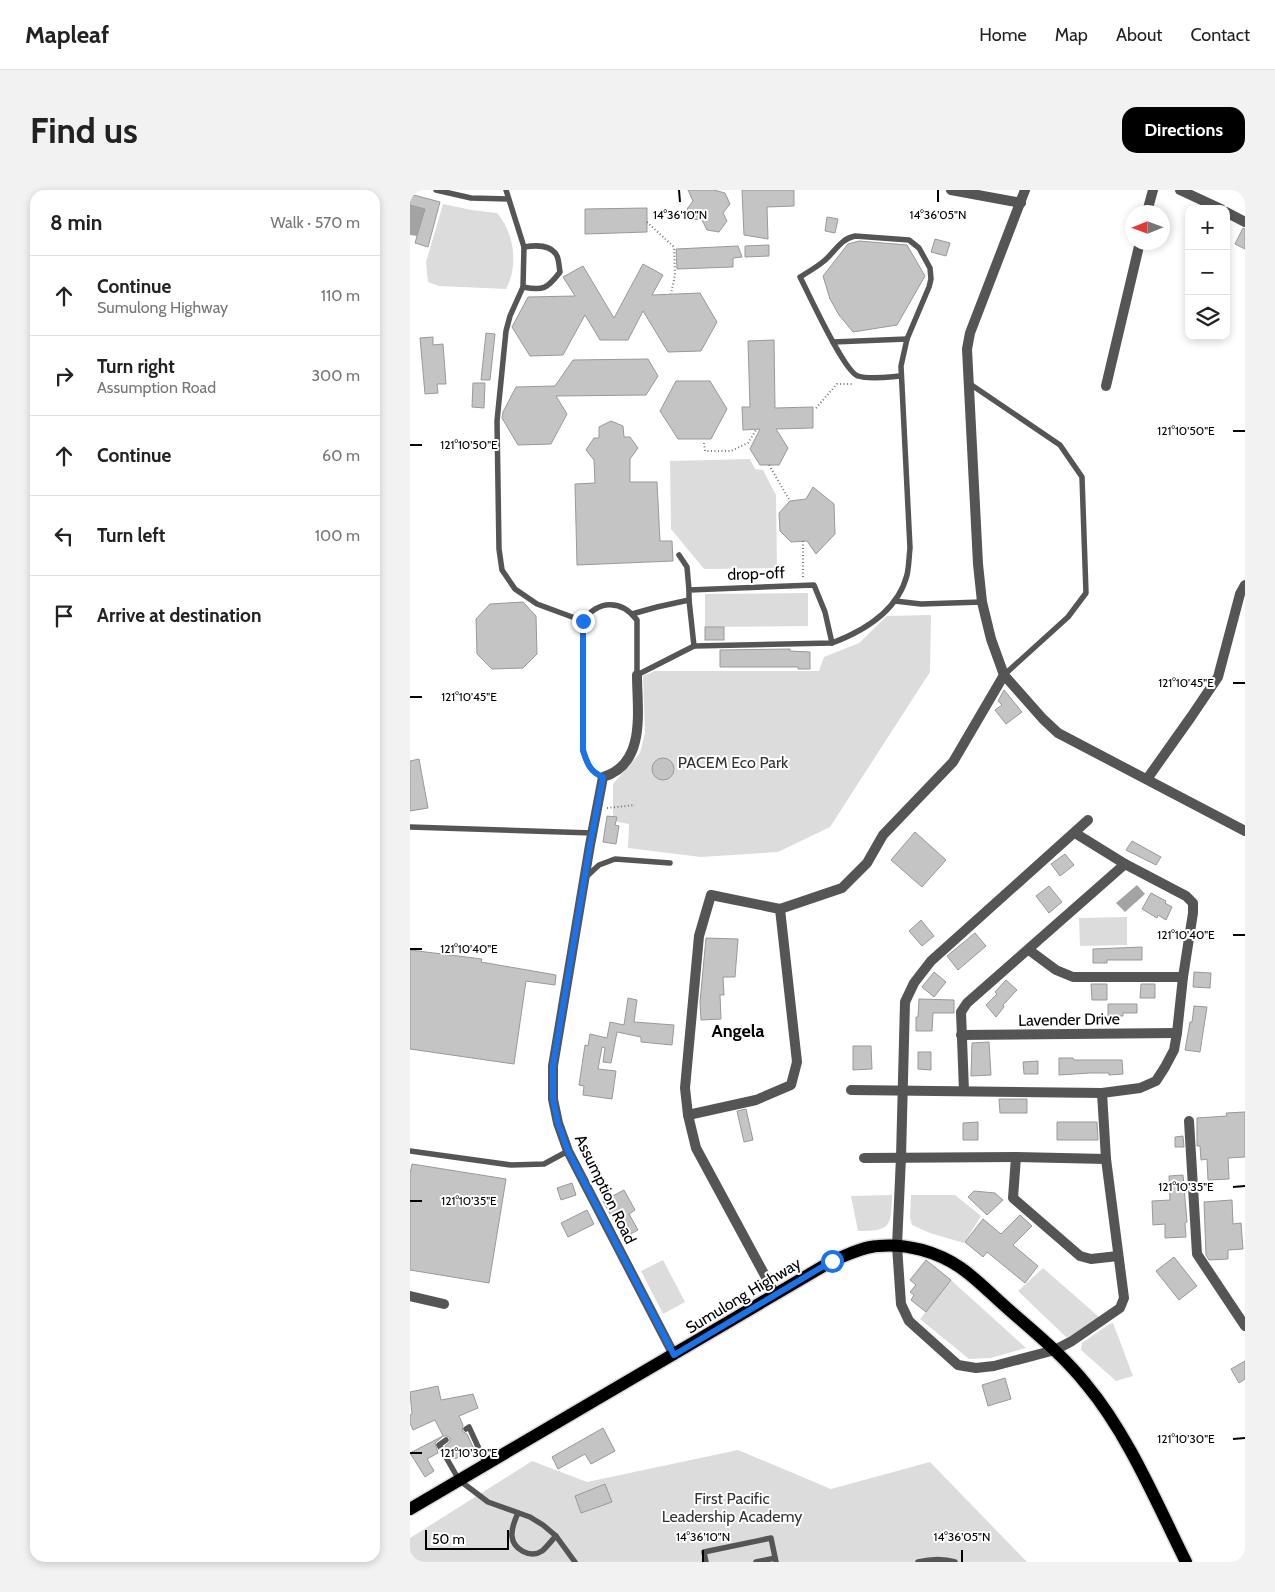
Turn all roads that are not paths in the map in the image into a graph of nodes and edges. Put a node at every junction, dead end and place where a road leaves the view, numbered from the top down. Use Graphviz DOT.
graph roads {
  1 [pos="436,190"];
  2 [pos="506,190"];
  3 [pos="951,190"];
  4 [pos="1025,190"];
  5 [pos="1153,190"];
  6 [pos="1180,190"];
  7 [pos="508,199"];
  8 [pos="1020,203"];
  9 [pos="1149,205"];
  10 [pos="1212,205"];
  11 [pos="1230,214"];
  12 [pos="1245,222"];
  13 [pos="524,247"];
  14 [pos="1138,250"];
  15 [pos="523,287"];
  16 [pos="906,340"];
  17 [pos="833,342"];
  18 [pos="900,376"];
  19 [pos="970,384"];
  20 [pos="1106,386"];
  21 [pos="679,555"];
  22 [pos="1245,585"];
  23 [pos="689,590"];
  24 [pos="689,600"];
  25 [pos="895,601"];
  26 [pos="982,602"];
  27 [pos="632,614"];
  28 [pos="583,621"];
  29 [pos="832,643"];
  30 [pos="694,646"];
  31 [pos="637,675"];
  32 [pos="1004,675"];
  33 [pos="603,777"];
  34 [pos="1147,779"];
  35 [pos="1088,820"];
  36 [pos="410,827"];
  37 [pos="1245,831"];
  38 [pos="592,833"];
  39 [pos="1075,833"];
  40 [pos="670,863"];
  41 [pos="1125,864"];
  42 [pos="584,878"];
  43 [pos="780,910"];
  44 [pos="1029,950"];
  45 [pos="1182,977"];
  46 [pos="1177,1032"];
  47 [pos="961,1034"];
  48 [pos="851,1090"];
  49 [pos="903,1091"];
  50 [pos="964,1091"];
  51 [pos="1102,1093"];
  52 [pos="688,1115"];
  53 [pos="1189,1121"];
  54 [pos="410,1151"];
  55 [pos="568,1151"];
  56 [pos="901,1157"];
  57 [pos="1016,1157"];
  58 [pos="864,1158"];
  59 [pos="1106,1159"];
  60 [pos="897,1246"];
  61 [pos="1118,1256"];
  62 [pos="775,1294"];
  63 [pos="410,1296"];
  64 [pos="444,1304"];
  65 [pos="1245,1326"];
  66 [pos="1054,1350"];
  67 [pos="674,1355"];
  68 [pos="466,1429"];
  69 [pos="446,1440"];
  70 [pos="486,1464"];
  71 [pos="459,1480"];
  72 [pos="410,1509"];
  73 [pos="518,1513"];
  74 [pos="556,1536"];
  75 [pos="775,1560"];
  76 [pos="575,1562"];
  77 [pos="706,1562"];
  78 [pos="756,1562"];
  79 [pos="918,1562"];
  80 [pos="955,1562"];
  81 [pos="1186,1562"];
  1 -- 7 [label="lane"];
  2 -- 7 [label="lane"];
  3 -- 8 [label="street"];
  4 -- 8 [label="street"];
  5 -- 9 [label="street"];
  6 -- 10 [label="street"];
  7 -- 13 [label="lane"];
  8 -- 19 [label="street"];
  11 -- 12 [label="street"];
  13 -- 15 [label="lane"];
  13 -- 15 [label="lane"];
  14 -- 20 [label="street"];
  15 -- 28 [label="lane"];
  16 -- 17 [label="lane"];
  16 -- 17 [label="lane"];
  16 -- 18 [label="lane"];
  17 -- 18 [label="lane"];
  18 -- 25 [label="lane"];
  19 -- 26 [label="street"];
  19 -- 32 [label="lane"];
  21 -- 23 [label="lane"];
  22 -- 34 [label="street"];
  23 -- 24 [label="lane"];
  23 -- 29 [label="lane, drop-off"];
  24 -- 27 [label="lane"];
  24 -- 30 [label="lane"];
  25 -- 26 [label="lane"];
  25 -- 29 [label="lane"];
  26 -- 32 [label="street"];
  27 -- 28 [label="lane"];
  27 -- 31 [label="lane"];
  28 -- 33 [label="lane"];
  29 -- 30 [label="lane"];
  30 -- 31 [label="lane"];
  31 -- 33 [label="street"];
  32 -- 34 [label="street"];
  32 -- 43 [label="street"];
  33 -- 38 [label="street, Assumption Road"];
  34 -- 37 [label="street"];
  35 -- 39 [label="street"];
  36 -- 38 [label="lane"];
  38 -- 42 [label="street, Assumption Road"];
  39 -- 41 [label="street"];
  39 -- 49 [label="street"];
  40 -- 42 [label="lane"];
  41 -- 44 [label="street"];
  41 -- 45 [label="street"];
  42 -- 55 [label="street, Assumption Road"];
  43 -- 52 [label="street"];
  43 -- 52 [label="street"];
  44 -- 45 [label="street"];
  44 -- 47 [label="street"];
  45 -- 46 [label="street"];
  46 -- 47 [label="street, Lavender Drive"];
  46 -- 51 [label="street"];
  47 -- 50 [label="street"];
  48 -- 49 [label="street"];
  49 -- 50 [label="street"];
  49 -- 56 [label="street"];
  50 -- 51 [label="street"];
  51 -- 59 [label="street"];
  52 -- 62 [label="street"];
  53 -- 65 [label="street"];
  54 -- 55 [label="lane"];
  55 -- 67 [label="street, Assumption Road"];
  56 -- 57 [label="street"];
  56 -- 58 [label="street"];
  56 -- 60 [label="street"];
  57 -- 59 [label="street"];
  57 -- 61 [label="street"];
  59 -- 61 [label="street"];
  60 -- 62 [label="main road, Sumulong Highway"];
  60 -- 66 [label="main road, Sumulong Highway"];
  60 -- 66 [label="street"];
  61 -- 66 [label="street"];
  62 -- 67 [label="main road, Sumulong Highway"];
  63 -- 64 [label="street"];
  66 -- 81 [label="main road, Sumulong Highway"];
  67 -- 70 [label="main road, Sumulong Highway"];
  68 -- 70 [label="lane"];
  69 -- 71 [label="lane"];
  70 -- 71 [label="main road, Sumulong Highway"];
  71 -- 72 [label="main road, Sumulong Highway"];
  71 -- 73 [label="lane"];
  73 -- 74 [label="lane"];
  73 -- 74 [label="lane"];
  74 -- 76 [label="lane"];
  75 -- 77 [label="lane"];
  75 -- 78 [label="lane"];
  79 -- 80 [label="lane"];
}
